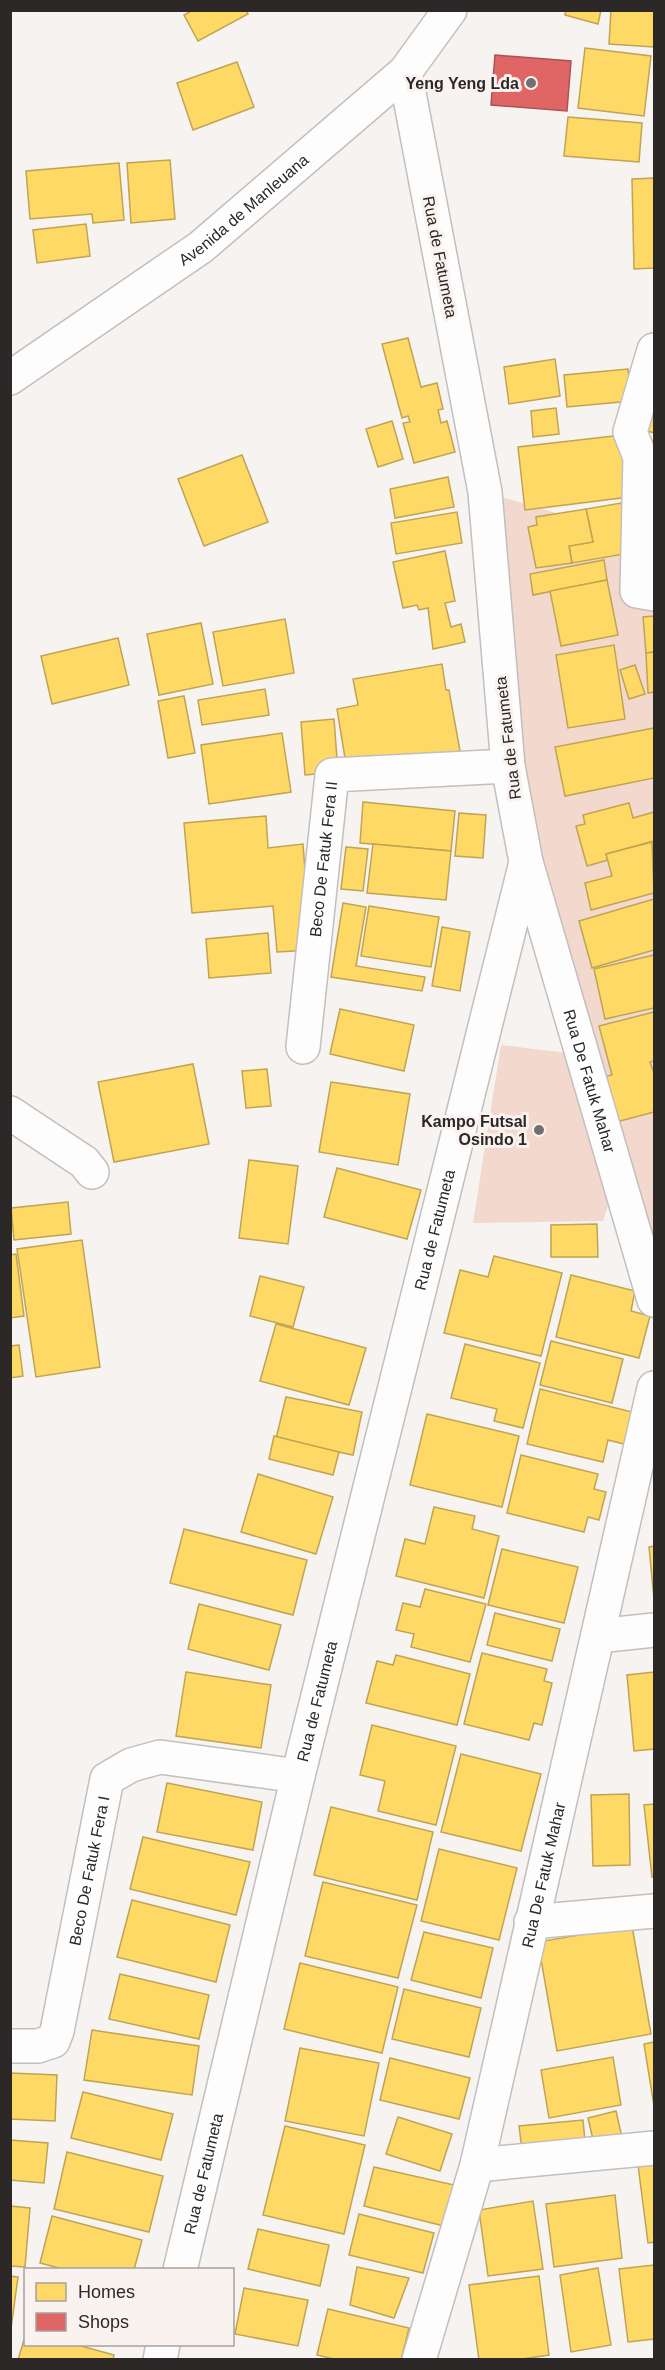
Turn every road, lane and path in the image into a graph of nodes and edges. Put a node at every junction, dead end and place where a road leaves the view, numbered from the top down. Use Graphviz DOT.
graph roads {
  1 [pos="450,10"];
  2 [pos="405,72"];
  3 [pos="654,350"];
  4 [pos="10,378"];
  5 [pos="646,501"];
  6 [pos="654,594"];
  7 [pos="508,766"];
  8 [pos="526,862"];
  9 [pos="303,1047"];
  10 [pos="10,1113"];
  11 [pos="92,1172"];
  12 [pos="654,1300"];
  13 [pos="654,1388"];
  14 [pos="654,1630"];
  15 [pos="598,1636"];
  16 [pos="298,1776"];
  17 [pos="654,1911"];
  18 [pos="531,1922"];
  19 [pos="10,2046"];
  20 [pos="654,2148"];
  21 [pos="477,2165"];
  22 [pos="180,2268"];
  23 [pos="419,2360"];
  1 -- 2 [label="street, Avenida de Manleuana"];
  2 -- 4 [label="street, Avenida de Manleuana"];
  2 -- 7 [label="street, Rua de Fatumeta"];
  3 -- 5 [label="street"];
  5 -- 6 [label="street"];
  7 -- 8 [label="street, Rua de Fatumeta"];
  7 -- 9 [label="street, Beco De Fatuk Fera II"];
  8 -- 12 [label="street, Rua De Fatuk Mahar"];
  8 -- 16 [label="street, Rua de Fatumeta"];
  10 -- 11 [label="street"];
  13 -- 15 [label="street, Rua De Fatuk Mahar"];
  14 -- 15 [label="street"];
  15 -- 18 [label="street, Rua De Fatuk Mahar"];
  16 -- 19 [label="street, Beco De Fatuk Fera I"];
  16 -- 22 [label="street, Rua de Fatumeta"];
  17 -- 18 [label="street"];
  18 -- 21 [label="street, Rua De Fatuk Mahar"];
  20 -- 21 [label="street"];
  21 -- 23 [label="street, Rua De Fatuk Mahar"];
}
